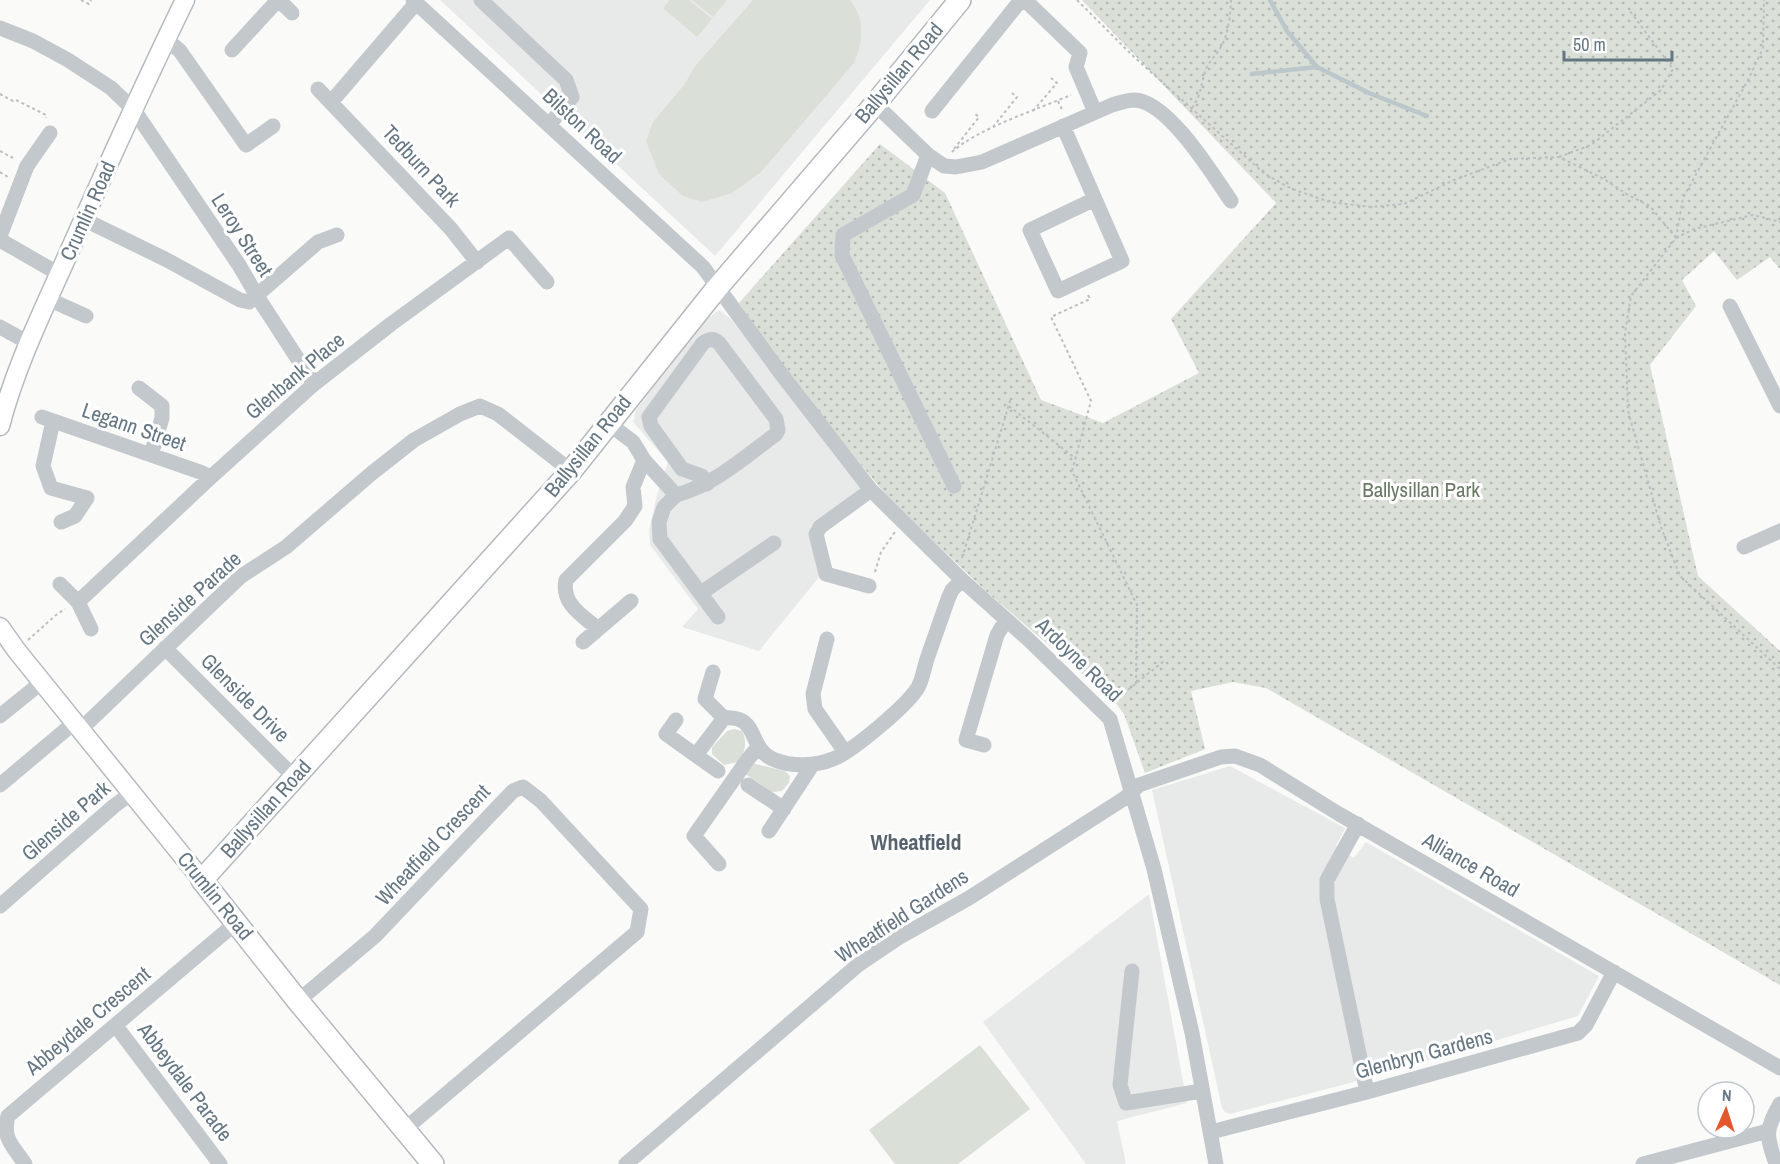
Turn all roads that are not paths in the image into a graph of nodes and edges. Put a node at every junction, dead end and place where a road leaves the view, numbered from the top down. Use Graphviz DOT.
graph roads {
  1 [pos="185,0"];
  2 [pos="279,0"];
  3 [pos="481,0"];
  4 [pos="960,0"];
  5 [pos="1023,0"];
  6 [pos="415,1"];
  7 [pos="292,13"];
  8 [pos="0,28"];
  9 [pos="165,38"];
  10 [pos="232,50"];
  11 [pos="318,89"];
  12 [pos="332,101"];
  13 [pos="874,104"];
  14 [pos="134,110"];
  15 [pos="932,111"];
  16 [pos="1095,112"];
  17 [pos="549,125"];
  18 [pos="273,126"];
  19 [pos="1063,126"];
  20 [pos="50,133"];
  21 [pos="928,155"];
  22 [pos="1095,199"];
  23 [pos="1231,201"];
  24 [pos="83,219"];
  25 [pos="337,235"];
  26 [pos="0,236"];
  27 [pos="0,240"];
  28 [pos="477,262"];
  29 [pos="59,273"];
  30 [pos="547,282"];
  31 [pos="717,288"];
  32 [pos="257,296"];
  33 [pos="48,299"];
  34 [pos="1730,306"];
  35 [pos="86,316"];
  36 [pos="0,327"];
  37 [pos="29,343"];
  38 [pos="314,384"];
  39 [pos="139,388"];
  40 [pos="1780,406"];
  41 [pos="609,423"];
  42 [pos="0,426"];
  43 [pos="151,455"];
  44 [pos="644,460"];
  45 [pos="571,471"];
  46 [pos="211,477"];
  47 [pos="708,484"];
  48 [pos="954,486"];
  49 [pos="872,490"];
  50 [pos="676,495"];
  51 [pos="60,522"];
  52 [pos="1780,531"];
  53 [pos="774,543"];
  54 [pos="1744,547"];
  55 [pos="959,578"];
  56 [pos="872,579"];
  57 [pos="60,584"];
  58 [pos="701,593"];
  59 [pos="632,601"];
  60 [pos="78,602"];
  61 [pos="718,617"];
  62 [pos="1006,620"];
  63 [pos="0,627"];
  64 [pos="92,628"];
  65 [pos="598,629"];
  66 [pos="827,639"];
  67 [pos="583,642"];
  68 [pos="165,648"];
  69 [pos="713,672"];
  70 [pos="42,682"];
  71 [pos="0,716"];
  72 [pos="724,718"];
  73 [pos="676,720"];
  74 [pos="78,725"];
  75 [pos="984,745"];
  76 [pos="758,747"];
  77 [pos="845,752"];
  78 [pos="696,755"];
  79 [pos="813,764"];
  80 [pos="718,771"];
  81 [pos="294,777"];
  82 [pos="0,785"];
  83 [pos="748,785"];
  84 [pos="1132,791"];
  85 [pos="133,792"];
  86 [pos="784,809"];
  87 [pos="1358,824"];
  88 [pos="769,831"];
  89 [pos="719,864"];
  90 [pos="202,880"];
  91 [pos="0,906"];
  92 [pos="237,922"];
  93 [pos="1132,971"];
  94 [pos="1614,972"];
  95 [pos="298,1001"];
  96 [pos="116,1026"];
  97 [pos="1780,1068"];
  98 [pos="1202,1091"];
  99 [pos="1367,1092"];
  100 [pos="1780,1104"];
  101 [pos="405,1129"];
  102 [pos="1768,1131"];
  103 [pos="1211,1132"];
  104 [pos="25,1164"];
  105 [pos="220,1164"];
  106 [pos="433,1164"];
  107 [pos="626,1164"];
  108 [pos="1216,1164"];
  109 [pos="1643,1164"];
  110 [pos="1776,1164"];
  1 -- 9 [label="main road, Crumlin Road"];
  2 -- 7 [label="street"];
  2 -- 10 [label="street"];
  3 -- 17 [label="street"];
  4 -- 13 [label="highway, Ballysillan Road"];
  5 -- 15 [label="street"];
  5 -- 16 [label="street"];
  6 -- 12 [label="street"];
  6 -- 17 [label="street, Bilston Road"];
  8 -- 14 [label="street, Leroy Street"];
  9 -- 14 [label="main road, Crumlin Road"];
  9 -- 18 [label="street"];
  11 -- 12 [label="street, Tedburn Park"];
  12 -- 28 [label="street, Tedburn Park"];
  13 -- 21 [label="street"];
  13 -- 31 [label="highway, Ballysillan Road"];
  14 -- 24 [label="main road, Crumlin Road"];
  14 -- 32 [label="street, Leroy Street"];
  16 -- 19 [label="street"];
  16 -- 23 [label="street"];
  17 -- 31 [label="street, Bilston Road"];
  19 -- 21 [label="street"];
  19 -- 22 [label="street"];
  20 -- 26 [label="street"];
  21 -- 48 [label="street"];
  22 -- 22 [label="street"];
  24 -- 29 [label="main road, Crumlin Road"];
  24 -- 32 [label="street"];
  25 -- 32 [label="street"];
  27 -- 29 [label="street"];
  28 -- 30 [label="street, Glenbank Place"];
  28 -- 38 [label="street, Glenbank Place"];
  29 -- 33 [label="main road, Crumlin Road"];
  31 -- 41 [label="highway, Ballysillan Road"];
  31 -- 49 [label="street, Ardoyne Road"];
  32 -- 38 [label="street, Leroy Street"];
  33 -- 35 [label="street"];
  33 -- 37 [label="main road, Crumlin Road"];
  34 -- 40 [label="street"];
  36 -- 37 [label="street"];
  37 -- 42 [label="main road, Crumlin Road"];
  38 -- 46 [label="street, Glenbank Place"];
  39 -- 43 [label="street"];
  41 -- 44 [label="street"];
  41 -- 45 [label="highway, Ballysillan Road"];
  43 -- 46 [label="street, Legann Street"];
  43 -- 51 [label="street, Legann Street"];
  44 -- 50 [label="street"];
  44 -- 65 [label="street"];
  45 -- 68 [label="street, Glenside Parade"];
  45 -- 81 [label="highway, Ballysillan Road"];
  46 -- 60 [label="street, Glenbank Place"];
  47 -- 47 [label="street"];
  47 -- 50 [label="street"];
  49 -- 55 [label="street, Ardoyne Road"];
  49 -- 56 [label="street"];
  50 -- 58 [label="street"];
  52 -- 54 [label="street"];
  53 -- 58 [label="street"];
  55 -- 62 [label="street, Ardoyne Road"];
  55 -- 77 [label="street"];
  57 -- 60 [label="street"];
  58 -- 61 [label="street"];
  59 -- 65 [label="street"];
  60 -- 64 [label="street"];
  62 -- 75 [label="street"];
  62 -- 84 [label="street, Ardoyne Road"];
  63 -- 70 [label="main road, Crumlin Road"];
  65 -- 67 [label="street"];
  66 -- 77 [label="street"];
  68 -- 74 [label="street, Glenside Parade"];
  68 -- 81 [label="street, Glenside Drive"];
  69 -- 72 [label="street"];
  70 -- 71 [label="street"];
  70 -- 74 [label="main road, Crumlin Road"];
  72 -- 76 [label="street"];
  72 -- 78 [label="street"];
  73 -- 78 [label="street"];
  74 -- 82 [label="street"];
  74 -- 85 [label="main road, Crumlin Road"];
  76 -- 79 [label="street"];
  76 -- 89 [label="street"];
  77 -- 79 [label="street"];
  78 -- 80 [label="street"];
  79 -- 86 [label="street"];
  81 -- 90 [label="highway, Ballysillan Road"];
  83 -- 86 [label="street"];
  84 -- 87 [label="street, Alliance Road"];
  84 -- 98 [label="street, Ardoyne Road"];
  84 -- 107 [label="street, Wheatfield Gardens"];
  85 -- 90 [label="main road, Crumlin Road"];
  85 -- 91 [label="street, Glenside Park"];
  86 -- 88 [label="street"];
  87 -- 94 [label="street, Alliance Road"];
  87 -- 99 [label="street"];
  90 -- 92 [label="highway, Crumlin Road"];
  92 -- 95 [label="highway, Crumlin Road"];
  92 -- 96 [label="street, Abbeydale Crescent"];
  93 -- 98 [label="street"];
  94 -- 97 [label="street, Alliance Road"];
  94 -- 99 [label="street, Glenbryn Gardens"];
  95 -- 101 [label="highway, Crumlin Road"];
  95 -- 101 [label="street, Wheatfield Crescent"];
  96 -- 104 [label="street, Abbeydale Crescent"];
  96 -- 105 [label="street, Abbeydale Parade"];
  98 -- 103 [label="street, Ardoyne Road"];
  99 -- 103 [label="street, Glenbryn Gardens"];
  100 -- 102 [label="street"];
  101 -- 106 [label="highway, Crumlin Road"];
  102 -- 109 [label="street"];
  102 -- 110 [label="street"];
  103 -- 108 [label="street, Ardoyne Road"];
}
